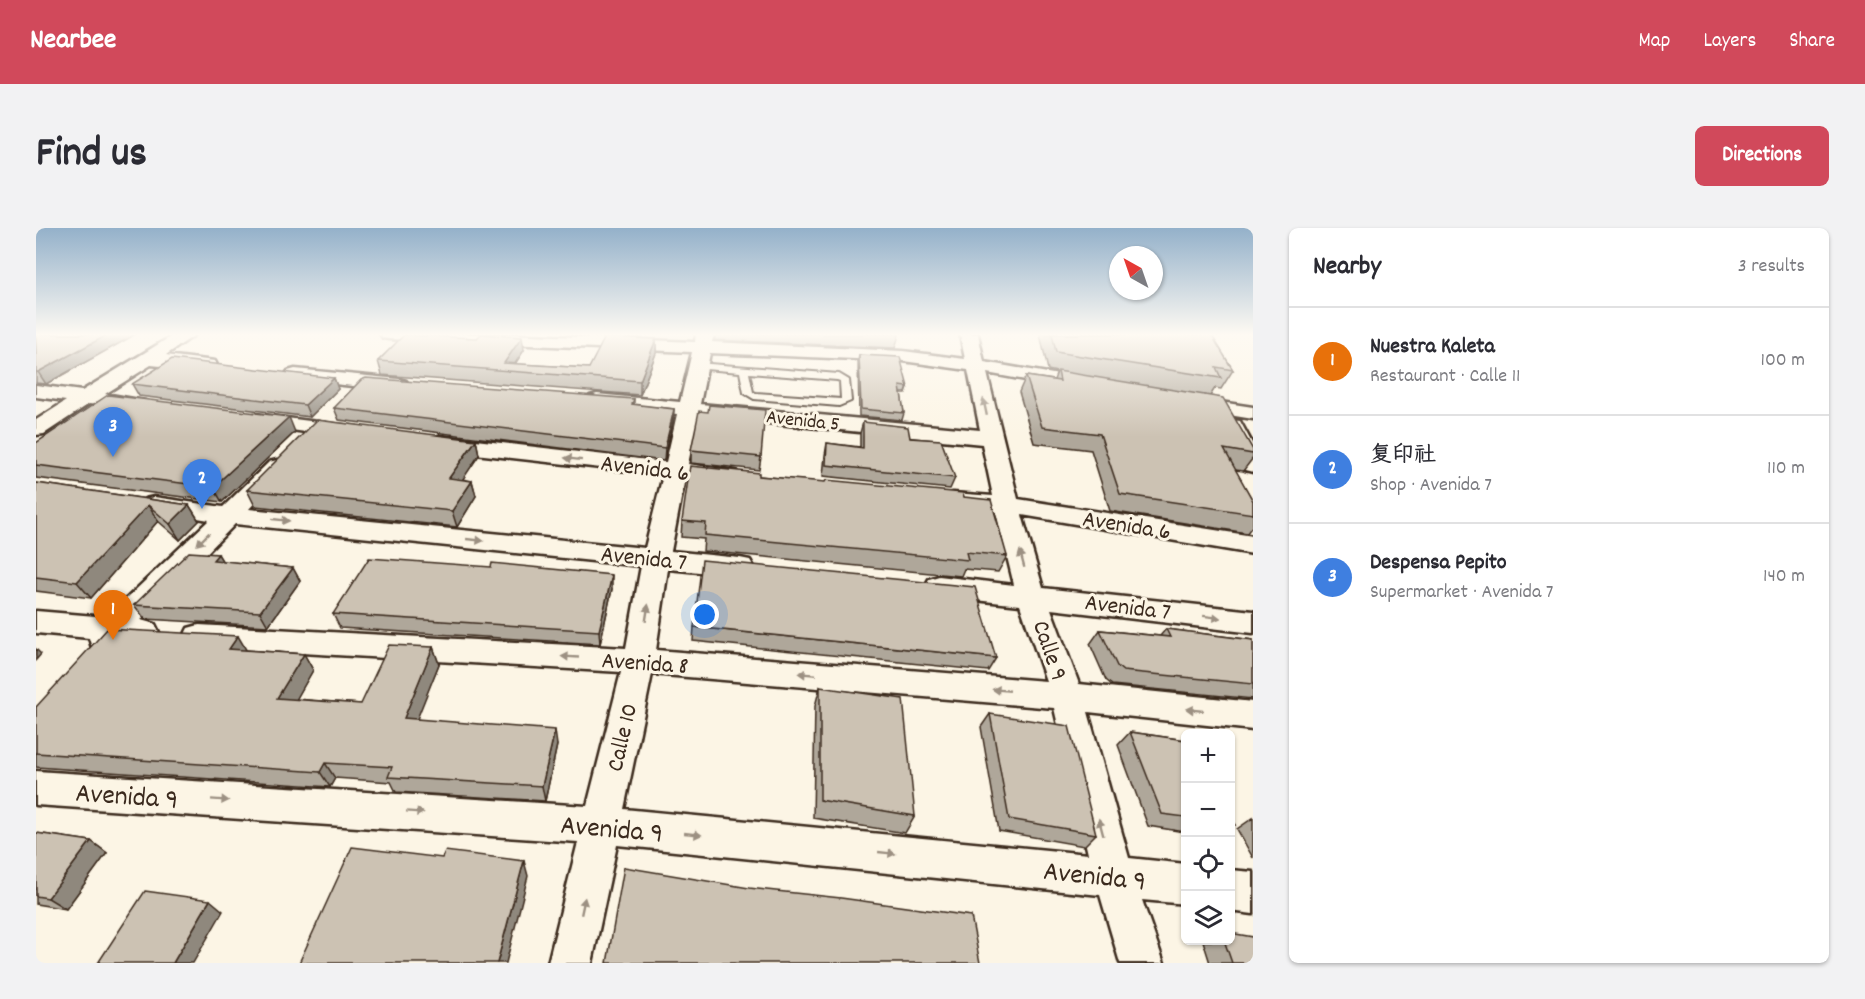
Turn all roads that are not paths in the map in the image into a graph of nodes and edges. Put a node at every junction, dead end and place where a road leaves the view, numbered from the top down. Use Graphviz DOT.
graph roads {
  1 [pos="132,368"];
  2 [pos="373,368"];
  3 [pos="697,368"];
  4 [pos="741,368"];
  5 [pos="977,368"];
  6 [pos="990,368"];
  7 [pos="744,370"];
  8 [pos="278,373"];
  9 [pos="362,382"];
  10 [pos="420,386"];
  11 [pos="1105,388"];
  12 [pos="36,391"];
  13 [pos="86,398"];
  14 [pos="583,399"];
  15 [pos="1175,401"];
  16 [pos="155,407"];
  17 [pos="688,408"];
  18 [pos="1222,409"];
  19 [pos="1253,413"];
  20 [pos="236,417"];
  21 [pos="317,428"];
  22 [pos="36,429"];
  23 [pos="375,435"];
  24 [pos="992,438"];
  25 [pos="421,440"];
  26 [pos="1253,465"];
  27 [pos="675,471"];
  28 [pos="746,478"];
  29 [pos="936,498"];
  30 [pos="126,500"];
  31 [pos="1007,505"];
  32 [pos="227,515"];
  33 [pos="1253,544"];
  34 [pos="656,559"];
  35 [pos="761,569"];
  36 [pos="914,583"];
  37 [pos="1031,595"];
  38 [pos="36,622"];
  39 [pos="1253,622"];
  40 [pos="113,631"];
  41 [pos="90,654"];
  42 [pos="639,661"];
  43 [pos="1066,696"];
  44 [pos="1253,717"];
  45 [pos="36,788"];
  46 [pos="600,825"];
  47 [pos="1114,876"];
  48 [pos="1181,884"];
  49 [pos="1235,891"];
  50 [pos="1253,893"];
  51 [pos="570,963"];
  52 [pos="1142,963"];
  1 -- 13 [label="street"];
  2 -- 9 [label="street"];
  3 -- 17 [label="street, Calle 10"];
  4 -- 7 [label="lane"];
  24 -- 5 [label="street, Calle 9, one-way"];
  6 -- 11 [label="street"];
  7 -- 7 [label="lane"];
  8 -- 9 [label="street"];
  9 -- 10 [label="street"];
  9 -- 21 [label="street"];
  12 -- 13 [label="street"];
  13 -- 16 [label="street"];
  13 -- 22 [label="street"];
  14 -- 17 [label="street, Avenida 5"];
  15 -- 18 [label="street"];
  17 -- 24 [label="street, Avenida 5"];
  17 -- 27 [label="street, Calle 10"];
  18 -- 19 [label="street"];
  18 -- 26 [label="street"];
  20 -- 21 [label="street"];
  21 -- 23 [label="street"];
  21 -- 32 [label="street"];
  24 -- 31 [label="street, Calle 9"];
  27 -- 25 [label="street, Avenida 6, one-way"];
  27 -- 28 [label="street, Avenida 6"];
  27 -- 34 [label="street, Calle 10"];
  29 -- 31 [label="street, Avenida 6"];
  30 -- 32 [label="street, Avenida 7"];
  31 -- 33 [label="street, Avenida 6"];
  37 -- 31 [label="street, Calle 9, one-way"];
  32 -- 34 [label="street, Avenida 7, one-way"];
  32 -- 40 [label="street, one-way"];
  34 -- 35 [label="street, Avenida 7"];
  42 -- 34 [label="street, Calle 10, one-way"];
  36 -- 37 [label="street, Avenida 7"];
  37 -- 39 [label="street, Avenida 7, one-way"];
  37 -- 43 [label="street, Calle 9"];
  38 -- 40 [label="street, Avenida 8"];
  40 -- 41 [label="street"];
  42 -- 40 [label="street, Avenida 8, one-way"];
  43 -- 42 [label="street, Avenida 8, one-way"];
  42 -- 46 [label="street, Calle 10"];
  44 -- 43 [label="street, Avenida 8, one-way"];
  47 -- 43 [label="street, Calle 9, one-way"];
  45 -- 46 [label="street, Avenida 9, one-way"];
  46 -- 47 [label="street, Avenida 9, one-way"];
  51 -- 46 [label="street, Calle 10, one-way"];
  47 -- 48 [label="street, Avenida 9"];
  47 -- 52 [label="street, Calle 9"];
  49 -- 50 [label="street"];
}
